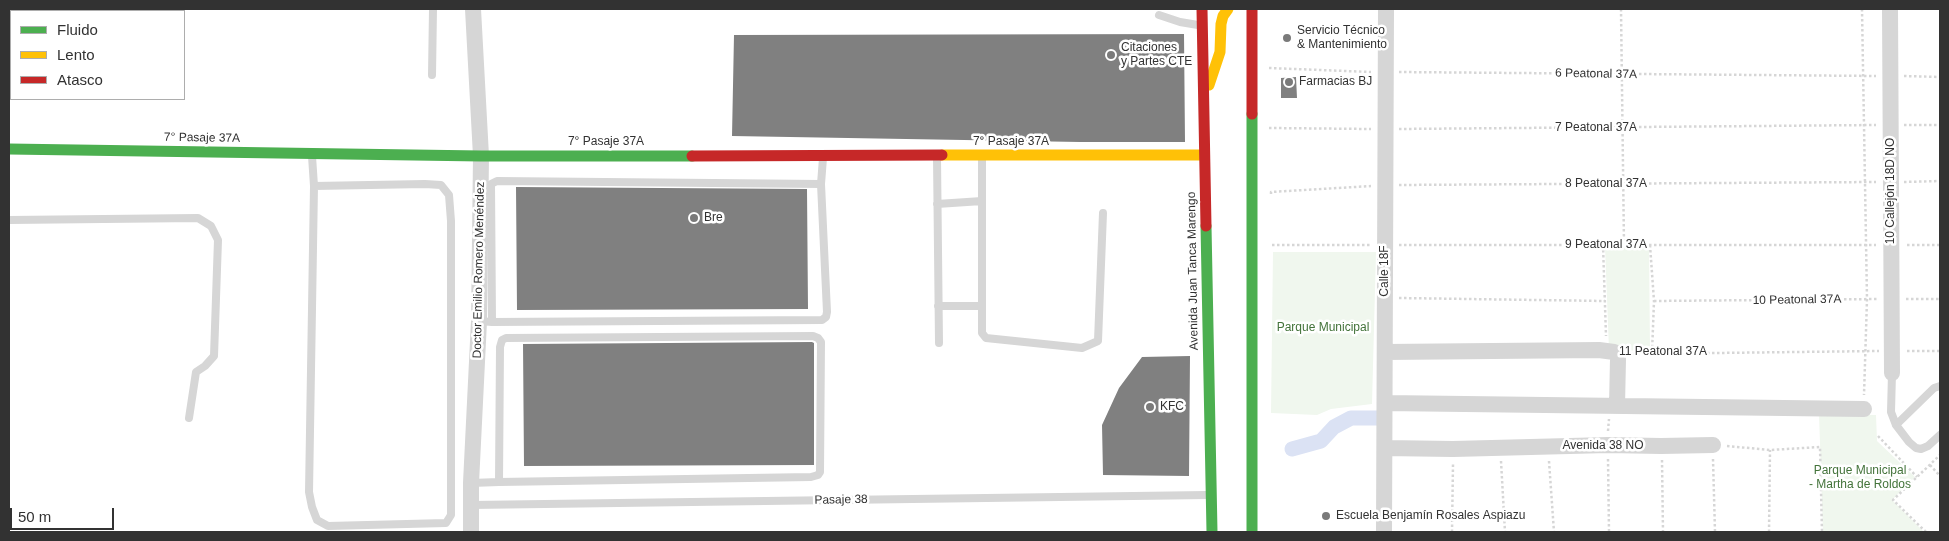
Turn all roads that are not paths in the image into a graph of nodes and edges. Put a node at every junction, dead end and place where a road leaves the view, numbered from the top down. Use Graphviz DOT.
graph roads {
  1 [pos="433,9"];
  2 [pos="473,9"];
  3 [pos="1202,9"];
  4 [pos="1228,9"];
  5 [pos="1252,9"];
  6 [pos="1386,9"];
  7 [pos="1890,9"];
  8 [pos="1159,15"];
  9 [pos="1202,26"];
  10 [pos="432,75"];
  11 [pos="1203,100"];
  12 [pos="9,149"];
  13 [pos="312,154"];
  14 [pos="1204,155"];
  15 [pos="481,156"];
  16 [pos="824,156"];
  17 [pos="937,156"];
  18 [pos="982,156"];
  19 [pos="821,184"];
  20 [pos="314,186"];
  21 [pos="982,201"];
  22 [pos="937,204"];
  23 [pos="1103,213"];
  24 [pos="9,220"];
  25 [pos="938,306"];
  26 [pos="982,306"];
  27 [pos="486,321"];
  28 [pos="939,342"];
  29 [pos="1385,352"];
  30 [pos="1892,372"];
  31 [pos="1940,386"];
  32 [pos="1385,403"];
  33 [pos="1613,406"];
  34 [pos="1864,409"];
  35 [pos="189,418"];
  36 [pos="1896,425"];
  37 [pos="1940,435"];
  38 [pos="1713,445"];
  39 [pos="1385,448"];
  40 [pos="499,482"];
  41 [pos="471,483"];
  42 [pos="1212,495"];
  43 [pos="471,505"];
  44 [pos="471,532"];
  45 [pos="1212,532"];
  46 [pos="1252,532"];
  47 [pos="1384,532"];
  1 -- 10 [label="lane"];
  2 -- 15 [label="street, Doctor Emilio Romero Menéndez"];
  3 -- 9 [label="street, Avenida Juan Tanca Marengo"];
  4 -- 11 [label="street"];
  5 -- 46 [label="street"];
  6 -- 29 [label="street, Calle 18F"];
  7 -- 30 [label="street, 10 Callejón 18D NO"];
  8 -- 9 [label="lane"];
  9 -- 11 [label="street, Avenida Juan Tanca Marengo"];
  11 -- 14 [label="street, Avenida Juan Tanca Marengo"];
  12 -- 13 [label="street, 7° Pasaje 37A"];
  13 -- 15 [label="street, 7° Pasaje 37A"];
  13 -- 20 [label="lane"];
  14 -- 18 [label="street, 7° Pasaje 37A"];
  14 -- 42 [label="street, Avenida Juan Tanca Marengo"];
  15 -- 16 [label="street, 7° Pasaje 37A"];
  15 -- 27 [label="street, Doctor Emilio Romero Menéndez"];
  16 -- 17 [label="street, 7° Pasaje 37A"];
  16 -- 19 [label="lane"];
  17 -- 18 [label="street, 7° Pasaje 37A"];
  17 -- 22 [label="lane"];
  18 -- 21 [label="lane"];
  19 -- 27 [label="lane"];
  19 -- 27 [label="lane"];
  20 -- 20 [label="lane"];
  21 -- 22 [label="lane"];
  21 -- 26 [label="lane"];
  22 -- 25 [label="lane"];
  23 -- 26 [label="lane"];
  24 -- 35 [label="lane"];
  25 -- 26 [label="lane"];
  25 -- 28 [label="lane"];
  27 -- 41 [label="street, Doctor Emilio Romero Menéndez"];
  29 -- 32 [label="street, Calle 18F"];
  29 -- 33 [label="street, 11 Peatonal 37A"];
  30 -- 36 [label="lane"];
  31 -- 36 [label="lane"];
  32 -- 33 [label="street"];
  32 -- 39 [label="street, Calle 18F"];
  33 -- 34 [label="street"];
  36 -- 37 [label="lane"];
  38 -- 39 [label="street, Avenida 38 NO"];
  39 -- 47 [label="street, Calle 18F"];
  40 -- 40 [label="lane"];
  40 -- 41 [label="lane"];
  41 -- 43 [label="street, Doctor Emilio Romero Menéndez"];
  42 -- 43 [label="lane, Pasaje 38"];
  42 -- 45 [label="street, Avenida Juan Tanca Marengo"];
  43 -- 44 [label="street, Doctor Emilio Romero Menéndez"];
}
